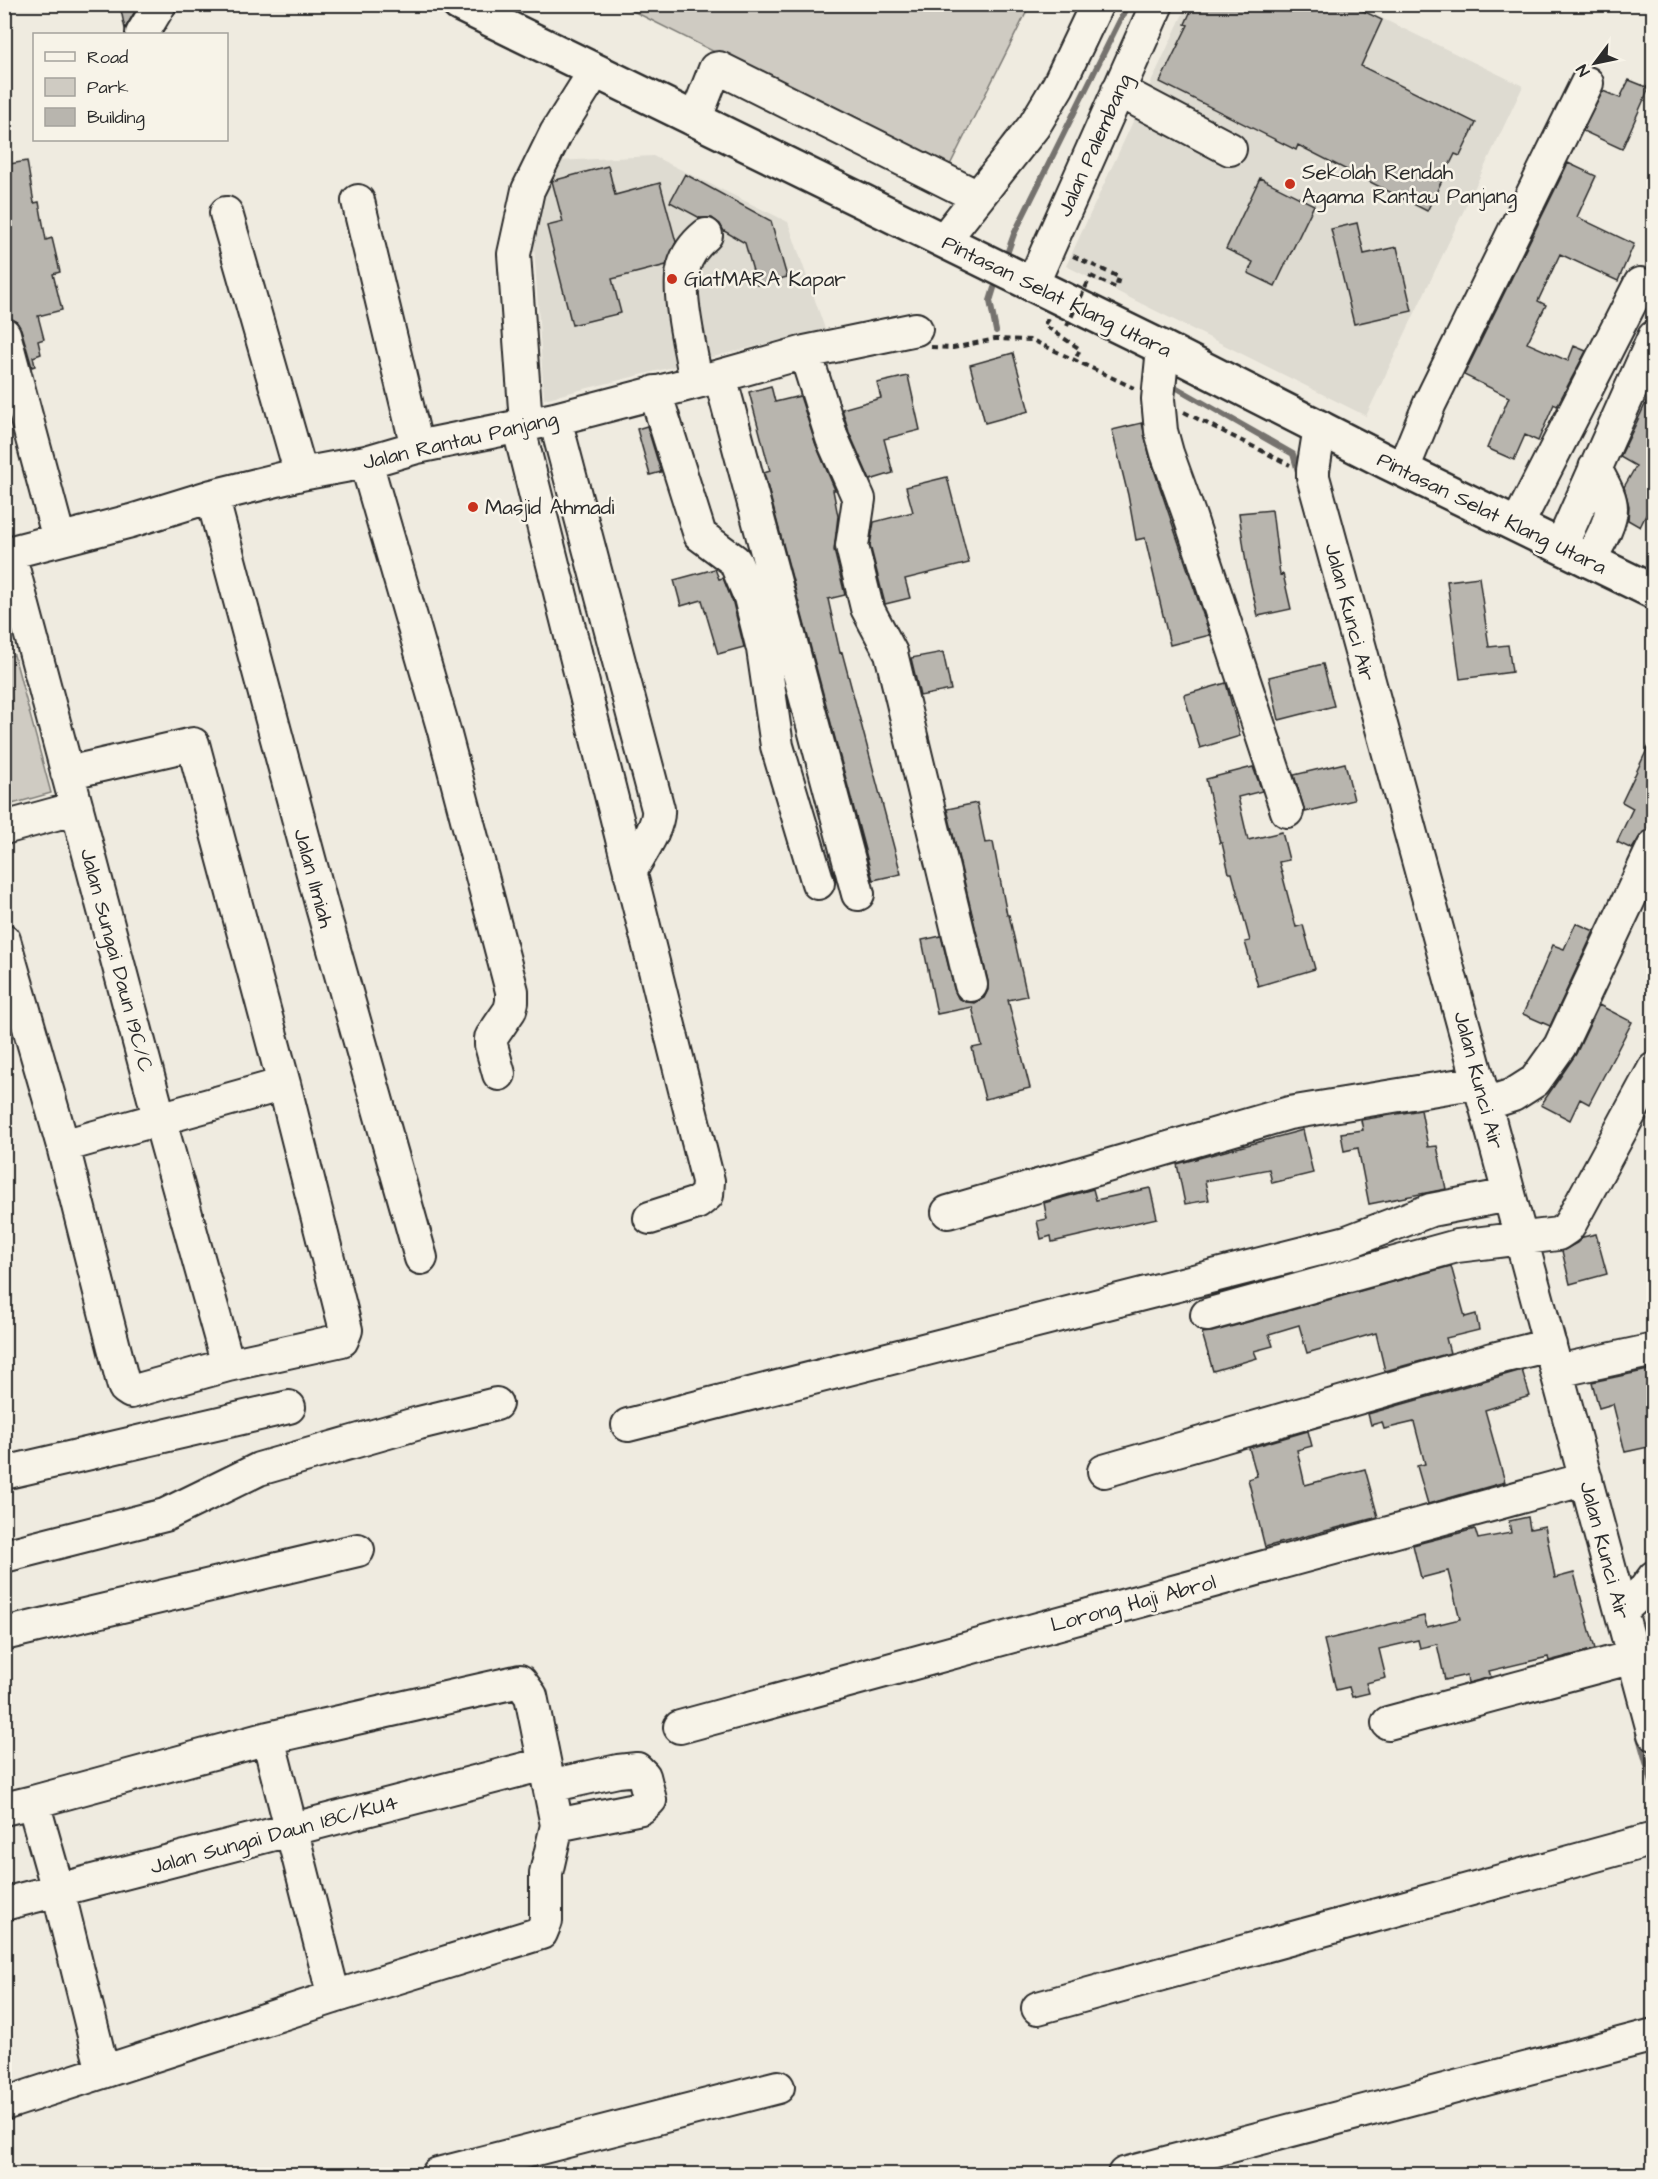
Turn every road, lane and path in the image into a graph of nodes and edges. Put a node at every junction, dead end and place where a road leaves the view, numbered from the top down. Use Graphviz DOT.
graph roads {
  1 [pos="160,4"];
  2 [pos="459,4"];
  3 [pos="1097,4"];
  4 [pos="1157,4"];
  5 [pos="143,33"];
  6 [pos="595,71"];
  7 [pos="1587,83"];
  8 [pos="1118,90"];
  9 [pos="695,120"];
  10 [pos="1230,149"];
  11 [pos="978,197"];
  12 [pos="358,201"];
  13 [pos="226,213"];
  14 [pos="706,235"];
  15 [pos="944,240"];
  16 [pos="1087,263"];
  17 [pos="1640,284"];
  18 [pos="1032,285"];
  19 [pos="916,329"];
  20 [pos="4,334"];
  21 [pos="1653,337"];
  22 [pos="1163,348"];
  23 [pos="805,352"];
  24 [pos="1075,360"];
  25 [pos="708,379"];
  26 [pos="656,392"];
  27 [pos="1158,399"];
  28 [pos="533,422"];
  29 [pos="1320,427"];
  30 [pos="417,447"];
  31 [pos="366,462"];
  32 [pos="1289,465"];
  33 [pos="1402,469"];
  34 [pos="301,474"];
  35 [pos="212,496"];
  36 [pos="1517,525"];
  37 [pos="59,539"];
  38 [pos="1575,553"];
  39 [pos="7,554"];
  40 [pos="1653,592"];
  41 [pos="67,773"];
  42 [pos="77,808"];
  43 [pos="1287,811"];
  44 [pos="4,828"];
  45 [pos="1653,846"];
  46 [pos="630,872"];
  47 [pos="818,883"];
  48 [pos="858,894"];
  49 [pos="4,940"];
  50 [pos="971,985"];
  51 [pos="1653,1069"];
  52 [pos="499,1074"];
  53 [pos="284,1084"];
  54 [pos="1473,1089"];
  55 [pos="160,1120"];
  56 [pos="63,1146"];
  57 [pos="1499,1197"];
  58 [pos="948,1212"];
  59 [pos="650,1218"];
  60 [pos="1511,1240"];
  61 [pos="421,1258"];
  62 [pos="1207,1315"];
  63 [pos="1653,1350"];
  64 [pos="1544,1354"];
  65 [pos="228,1365"];
  66 [pos="496,1404"];
  67 [pos="289,1407"];
  68 [pos="628,1425"];
  69 [pos="1104,1471"];
  70 [pos="4,1473"];
  71 [pos="1576,1482"];
  72 [pos="358,1550"];
  73 [pos="4,1556"];
  74 [pos="1653,1577"];
  75 [pos="1621,1611"];
  76 [pos="4,1634"];
  77 [pos="1623,1660"];
  78 [pos="1388,1723"];
  79 [pos="680,1727"];
  80 [pos="1653,1734"];
  81 [pos="268,1738"];
  82 [pos="546,1775"];
  83 [pos="19,1806"];
  84 [pos="557,1825"];
  85 [pos="291,1829"];
  86 [pos="1653,1839"];
  87 [pos="58,1890"];
  88 [pos="4,1904"];
  89 [pos="334,1997"];
  90 [pos="1038,2008"];
  91 [pos="1653,2035"];
  92 [pos="103,2072"];
  93 [pos="778,2087"];
  94 [pos="4,2104"];
  95 [pos="438,2175"];
  96 [pos="1124,2175"];
  1 -- 5 [label="street"];
  2 -- 6 [label="highway, Pintasan Selat Klang Utara"];
  3 -- 11 [label="street"];
  4 -- 8 [label="street, Jalan Palembang"];
  6 -- 9 [label="highway, Pintasan Selat Klang Utara"];
  6 -- 28 [label="street"];
  7 -- 33 [label="street"];
  8 -- 10 [label="street"];
  8 -- 18 [label="street, Jalan Palembang"];
  9 -- 11 [label="street"];
  9 -- 15 [label="highway, Pintasan Selat Klang Utara"];
  11 -- 15 [label="street"];
  12 -- 30 [label="street"];
  13 -- 34 [label="street"];
  14 -- 25 [label="street"];
  15 -- 18 [label="highway, Pintasan Selat Klang Utara"];
  16 -- 24 [label="path, bridge"];
  17 -- 36 [label="street"];
  18 -- 22 [label="highway, Pintasan Selat Klang Utara"];
  19 -- 23 [label="street, Jalan Rantau Panjang"];
  19 -- 24 [label="path"];
  20 -- 37 [label="street"];
  21 -- 38 [label="street"];
  22 -- 27 [label="street"];
  22 -- 29 [label="highway, Pintasan Selat Klang Utara"];
  23 -- 25 [label="street, Jalan Rantau Panjang"];
  23 -- 50 [label="street"];
  24 -- 27 [label="path"];
  25 -- 26 [label="street, Jalan Rantau Panjang"];
  25 -- 48 [label="street"];
  26 -- 28 [label="street, Jalan Rantau Panjang"];
  26 -- 47 [label="street"];
  27 -- 32 [label="path"];
  27 -- 43 [label="street"];
  28 -- 30 [label="street, Jalan Rantau Panjang"];
  28 -- 46 [label="street"];
  28 -- 46 [label="street"];
  29 -- 33 [label="highway, Pintasan Selat Klang Utara"];
  29 -- 54 [label="street, Jalan Kunci Air"];
  30 -- 31 [label="street, Jalan Rantau Panjang"];
  31 -- 34 [label="street, Jalan Rantau Panjang"];
  31 -- 52 [label="street"];
  33 -- 36 [label="highway, Pintasan Selat Klang Utara"];
  34 -- 35 [label="street, Jalan Rantau Panjang"];
  35 -- 37 [label="street, Jalan Rantau Panjang"];
  35 -- 61 [label="street, Jalan Ilmiah"];
  36 -- 38 [label="highway, Pintasan Selat Klang Utara"];
  37 -- 39 [label="street, Jalan Rantau Panjang"];
  38 -- 40 [label="highway, Pintasan Selat Klang Utara"];
  39 -- 41 [label="street, Jalan Sungai Daun 19C/C"];
  41 -- 42 [label="street, Jalan Sungai Daun 19C/C"];
  41 -- 53 [label="street"];
  42 -- 44 [label="street"];
  42 -- 55 [label="street, Jalan Sungai Daun 19C/C"];
  45 -- 54 [label="street"];
  46 -- 59 [label="street"];
  49 -- 56 [label="street"];
  51 -- 60 [label="street"];
  53 -- 55 [label="street"];
  53 -- 65 [label="street"];
  54 -- 57 [label="street, Jalan Kunci Air"];
  54 -- 58 [label="street"];
  55 -- 56 [label="street"];
  55 -- 65 [label="street, Jalan Sungai Daun 19C/C"];
  56 -- 65 [label="street"];
  57 -- 60 [label="street, Jalan Kunci Air"];
  57 -- 68 [label="street"];
  60 -- 62 [label="street"];
  60 -- 64 [label="street, Jalan Kunci Air"];
  63 -- 64 [label="street"];
  64 -- 69 [label="street"];
  64 -- 71 [label="street, Jalan Kunci Air"];
  66 -- 73 [label="street"];
  67 -- 70 [label="street"];
  71 -- 75 [label="street, Jalan Kunci Air"];
  71 -- 79 [label="street, Lorong Haji Abrol"];
  72 -- 76 [label="street"];
  74 -- 75 [label="street"];
  75 -- 77 [label="street, Jalan Kunci Air"];
  77 -- 78 [label="street"];
  77 -- 80 [label="street, Jalan Kunci Air"];
  81 -- 82 [label="street"];
  81 -- 83 [label="street"];
  81 -- 85 [label="street"];
  82 -- 84 [label="street"];
  82 -- 84 [label="street, Jalan Sungai Daun 18C/KU4"];
  82 -- 85 [label="street, Jalan Sungai Daun 18C/KU4"];
  83 -- 87 [label="street"];
  84 -- 89 [label="street"];
  85 -- 87 [label="street, Jalan Sungai Daun 18C/KU4"];
  85 -- 89 [label="street"];
  86 -- 90 [label="street"];
  87 -- 88 [label="street, Jalan Sungai Daun 18C/KU4"];
  87 -- 92 [label="street"];
  89 -- 92 [label="street"];
  91 -- 96 [label="street"];
  92 -- 94 [label="street"];
  93 -- 95 [label="street"];
}
